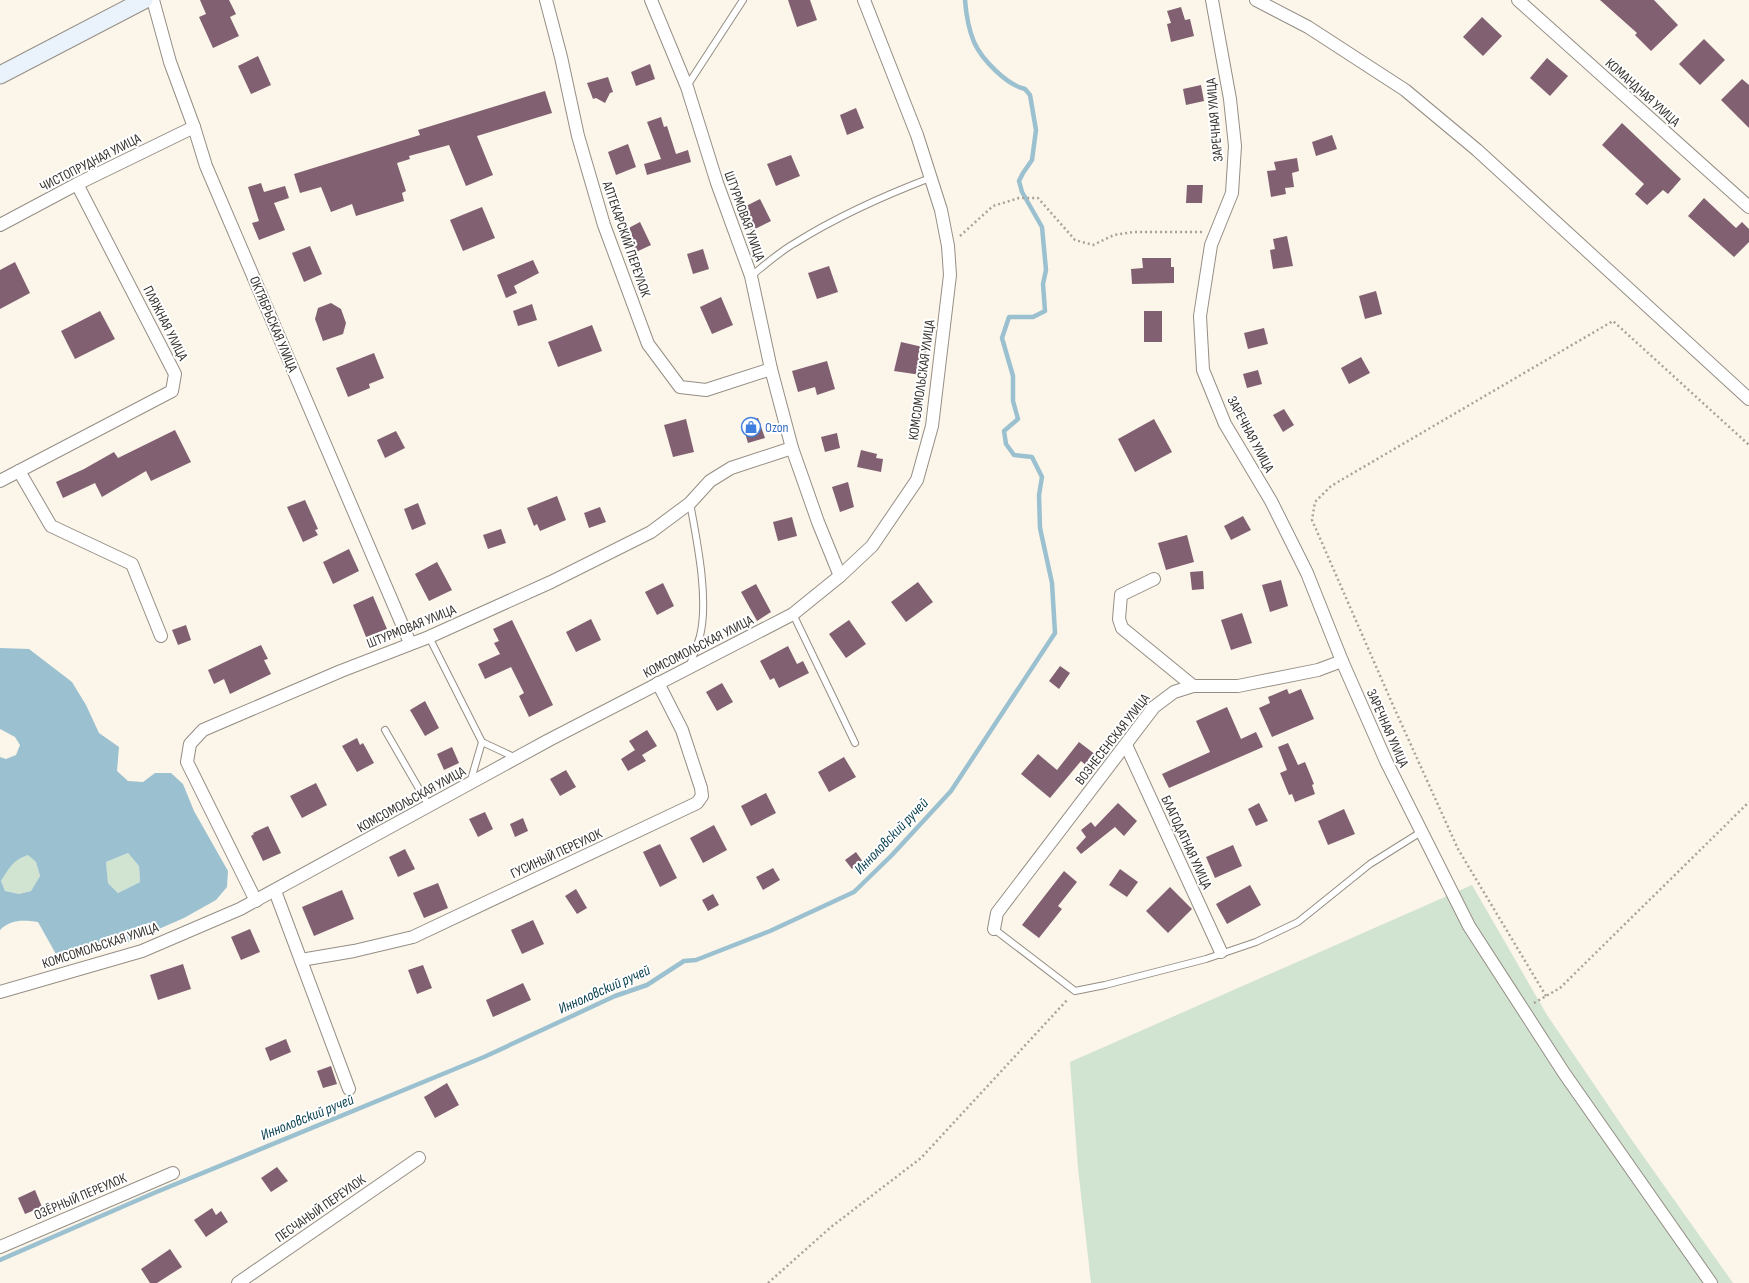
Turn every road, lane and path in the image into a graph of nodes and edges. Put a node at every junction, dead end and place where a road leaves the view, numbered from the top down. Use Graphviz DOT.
graph roads {
  1 [pos="144,0"];
  2 [pos="153,0"];
  3 [pos="546,0"];
  4 [pos="651,0"];
  5 [pos="743,0"];
  6 [pos="864,0"];
  7 [pos="1212,0"];
  8 [pos="1256,0"];
  9 [pos="1518,0"];
  10 [pos="0,75"];
  11 [pos="686,88"];
  12 [pos="194,127"];
  13 [pos="930,178"];
  14 [pos="77,184"];
  15 [pos="1749,207"];
  16 [pos="0,225"];
  17 [pos="1216,233"];
  18 [pos="947,241"];
  19 [pos="751,276"];
  20 [pos="771,369"];
  21 [pos="1749,399"];
  22 [pos="1749,444"];
  23 [pos="792,448"];
  24 [pos="19,471"];
  25 [pos="0,481"];
  26 [pos="690,503"];
  27 [pos="840,576"];
  28 [pos="1154,579"];
  29 [pos="793,614"];
  30 [pos="161,636"];
  31 [pos="429,637"];
  32 [pos="410,643"];
  33 [pos="1342,661"];
  34 [pos="690,667"];
  35 [pos="658,683"];
  36 [pos="1193,686"];
  37 [pos="385,730"];
  38 [pos="482,742"];
  39 [pos="855,743"];
  40 [pos="1126,745"];
  41 [pos="516,758"];
  42 [pos="470,784"];
  43 [pos="1749,802"];
  44 [pos="429,806"];
  45 [pos="1422,832"];
  46 [pos="275,891"];
  47 [pos="256,901"];
  48 [pos="994,929"];
  49 [pos="1221,952"];
  50 [pos="301,960"];
  51 [pos="1075,991"];
  52 [pos="0,992"];
  53 [pos="1546,996"];
  54 [pos="1523,1010"];
  55 [pos="350,1089"];
  56 [pos="419,1158"];
  57 [pos="172,1173"];
  58 [pos="0,1247"];
  59 [pos="238,1283"];
  60 [pos="768,1283"];
  61 [pos="1711,1283"];
  1 -- 10 [label="main road"];
  2 -- 12 [label="street, ОКТЯБРЬСКАЯ УЛИЦА"];
  3 -- 20 [label="street, АПТЕКАРСКИЙ ПЕРЕУЛОК"];
  4 -- 11 [label="street, ШТУРМОВАЯ УЛИЦА"];
  5 -- 11 [label="lane"];
  6 -- 13 [label="street, КОМСОМОЛЬСКАЯ УЛИЦА"];
  7 -- 17 [label="street, ЗАРЕЧНАЯ УЛИЦА"];
  8 -- 21 [label="street"];
  9 -- 15 [label="street, КОМАНДНАЯ УЛИЦА"];
  11 -- 19 [label="street, ШТУРМОВАЯ УЛИЦА"];
  12 -- 14 [label="street, ЧИСТОПРУДНАЯ УЛИЦА"];
  12 -- 32 [label="street, ОКТЯБРЬСКАЯ УЛИЦА"];
  13 -- 18 [label="street, КОМСОМОЛЬСКАЯ УЛИЦА"];
  13 -- 19 [label="lane"];
  14 -- 16 [label="street, ЧИСТОПРУДНАЯ УЛИЦА"];
  14 -- 24 [label="street, ПЛЯЖНАЯ УЛИЦА"];
  17 -- 18 [label="path"];
  17 -- 33 [label="street, ЗАРЕЧНАЯ УЛИЦА"];
  18 -- 27 [label="street, КОМСОМОЛЬСКАЯ УЛИЦА"];
  19 -- 20 [label="street, ШТУРМОВАЯ УЛИЦА"];
  20 -- 23 [label="street, ШТУРМОВАЯ УЛИЦА"];
  22 -- 53 [label="path"];
  23 -- 26 [label="street, ШТУРМОВАЯ УЛИЦА"];
  23 -- 27 [label="street, ШТУРМОВАЯ УЛИЦА"];
  24 -- 25 [label="street, ПЛЯЖНАЯ УЛИЦА"];
  24 -- 30 [label="street"];
  26 -- 31 [label="street, ШТУРМОВАЯ УЛИЦА"];
  26 -- 34 [label="lane"];
  27 -- 29 [label="street, КОМСОМОЛЬСКАЯ УЛИЦА"];
  28 -- 36 [label="street"];
  29 -- 34 [label="street, КОМСОМОЛЬСКАЯ УЛИЦА"];
  29 -- 39 [label="lane"];
  31 -- 32 [label="street, ШТУРМОВАЯ УЛИЦА"];
  31 -- 38 [label="lane"];
  32 -- 47 [label="street, ШТУРМОВАЯ УЛИЦА"];
  33 -- 36 [label="street, ВОЗНЕСЕНСКАЯ УЛИЦА"];
  33 -- 45 [label="street, ЗАРЕЧНАЯ УЛИЦА"];
  34 -- 35 [label="street, КОМСОМОЛЬСКАЯ УЛИЦА"];
  35 -- 41 [label="street, КОМСОМОЛЬСКАЯ УЛИЦА"];
  35 -- 50 [label="street, ГУСИНЫЙ ПЕРЕУЛОК"];
  36 -- 40 [label="street, ВОЗНЕСЕНСКАЯ УЛИЦА"];
  37 -- 44 [label="lane"];
  38 -- 41 [label="lane"];
  38 -- 42 [label="lane"];
  40 -- 48 [label="street, ВОЗНЕСЕНСКАЯ УЛИЦА"];
  40 -- 49 [label="street, БЛАГОДАТНАЯ УЛИЦА"];
  41 -- 42 [label="street, КОМСОМОЛЬСКАЯ УЛИЦА"];
  42 -- 44 [label="street, КОМСОМОЛЬСКАЯ УЛИЦА"];
  43 -- 53 [label="path"];
  44 -- 46 [label="street, КОМСОМОЛЬСКАЯ УЛИЦА"];
  45 -- 49 [label="lane"];
  45 -- 54 [label="street, ЗАРЕЧНАЯ УЛИЦА"];
  46 -- 47 [label="street, КОМСОМОЛЬСКАЯ УЛИЦА"];
  46 -- 50 [label="street"];
  47 -- 52 [label="street, КОМСОМОЛЬСКАЯ УЛИЦА"];
  48 -- 51 [label="lane"];
  49 -- 51 [label="lane"];
  50 -- 55 [label="street"];
  51 -- 60 [label="path"];
  53 -- 54 [label="path"];
  54 -- 61 [label="street, ЗАРЕЧНАЯ УЛИЦА"];
  56 -- 59 [label="street, ПЕСЧАНЫЙ ПЕРЕУЛОК"];
  57 -- 58 [label="street, ОЗЁРНЫЙ ПЕРЕУЛОК"];
}
